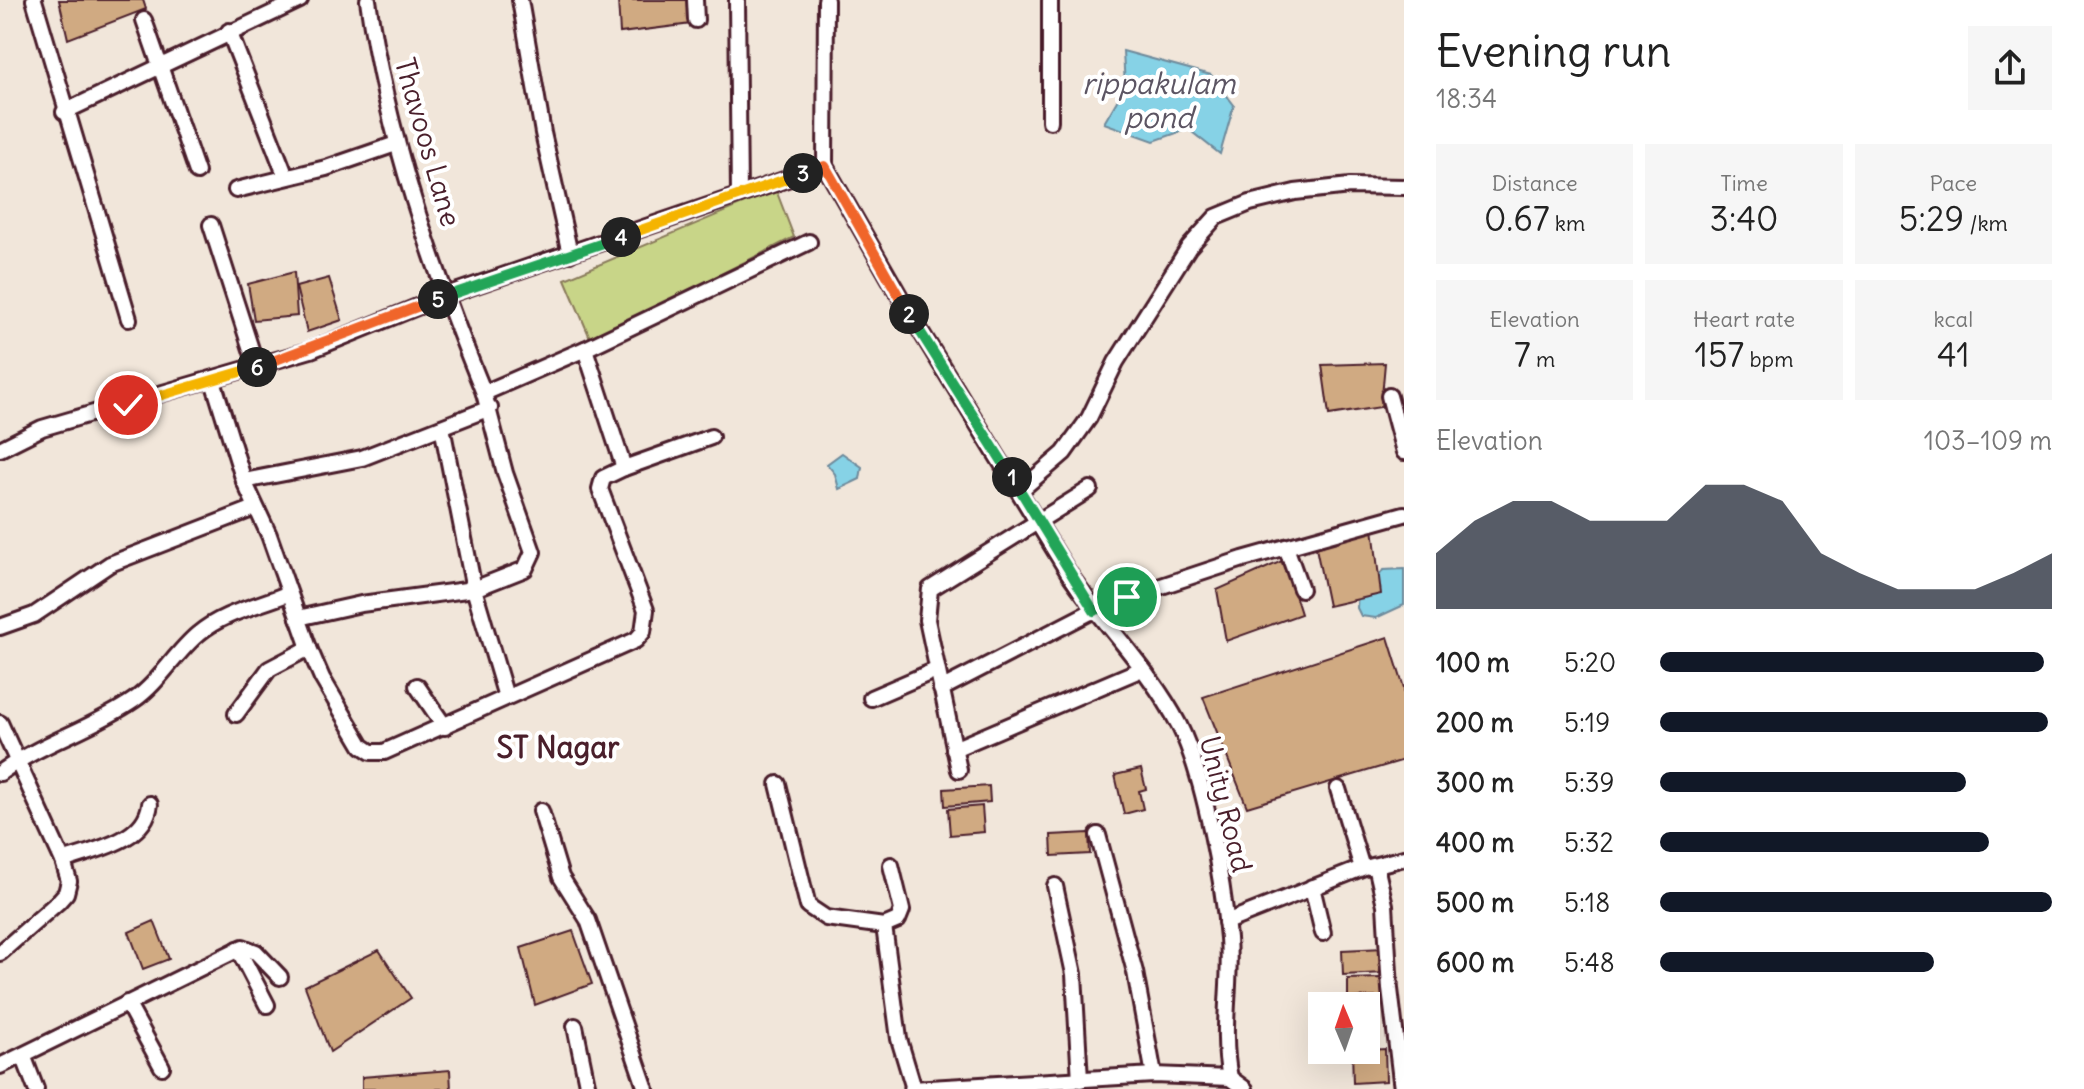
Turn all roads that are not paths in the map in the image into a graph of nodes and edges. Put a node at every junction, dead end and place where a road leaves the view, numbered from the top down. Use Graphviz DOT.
graph roads {
  1 [pos="34,0"];
  2 [pos="300,0"];
  3 [pos="368,0"];
  4 [pos="520,0"];
  5 [pos="695,0"];
  6 [pos="737,0"];
  7 [pos="826,0"];
  8 [pos="1050,0"];
  9 [pos="144,20"];
  10 [pos="696,20"];
  11 [pos="229,31"];
  12 [pos="161,64"];
  13 [pos="64,112"];
  14 [pos="1050,121"];
  15 [pos="396,144"];
  16 [pos="825,166"];
  17 [pos="197,172"];
  18 [pos="286,177"];
  19 [pos="1404,187"];
  20 [pos="236,190"];
  21 [pos="739,195"];
  22 [pos="211,225"];
  23 [pos="809,242"];
  24 [pos="570,254"];
  25 [pos="444,296"];
  26 [pos="129,319"];
  27 [pos="585,349"];
  28 [pos="257,368"];
  29 [pos="213,381"];
  30 [pos="484,393"];
  31 [pos="1389,396"];
  32 [pos="490,408"];
  33 [pos="442,427"];
  34 [pos="711,437"];
  35 [pos="0,449"];
  36 [pos="1404,452"];
  37 [pos="624,468"];
  38 [pos="244,481"];
  39 [pos="1090,489"];
  40 [pos="1021,490"];
  41 [pos="255,508"];
  42 [pos="1404,514"];
  43 [pos="1038,521"];
  44 [pos="1286,547"];
  45 [pos="474,589"];
  46 [pos="1301,589"];
  47 [pos="287,594"];
  48 [pos="1094,611"];
  49 [pos="298,618"];
  50 [pos="0,627"];
  51 [pos="309,648"];
  52 [pos="1142,669"];
  53 [pos="936,670"];
  54 [pos="417,686"];
  55 [pos="941,689"];
  56 [pos="506,697"];
  57 [pos="871,698"];
  58 [pos="236,714"];
  59 [pos="0,723"];
  60 [pos="445,727"];
  61 [pos="954,749"];
  62 [pos="18,759"];
  63 [pos="959,770"];
  64 [pos="0,773"];
  65 [pos="778,784"];
  66 [pos="1338,789"];
  67 [pos="150,804"];
  68 [pos="541,811"];
  69 [pos="1098,835"];
  70 [pos="1404,858"];
  71 [pos="63,861"];
  72 [pos="891,865"];
  73 [pos="1369,867"];
  74 [pos="1055,886"];
  75 [pos="1312,887"];
  76 [pos="1226,922"];
  77 [pos="884,926"];
  78 [pos="1323,933"];
  79 [pos="238,949"];
  80 [pos="0,953"];
  81 [pos="280,977"];
  82 [pos="127,1003"];
  83 [pos="267,1005"];
  84 [pos="575,1026"];
  85 [pos="23,1055"];
  86 [pos="0,1066"];
  87 [pos="162,1067"];
  88 [pos="1154,1075"];
  89 [pos="1230,1078"];
  90 [pos="1080,1080"];
  91 [pos="1134,1083"];
  92 [pos="1039,1086"];
  93 [pos="36,1089"];
  94 [pos="588,1089"];
  95 [pos="646,1089"];
  96 [pos="913,1089"];
  97 [pos="953,1089"];
  98 [pos="1245,1089"];
  99 [pos="1402,1089"];
  1 -- 13 [label="street"];
  2 -- 11 [label="street"];
  3 -- 15 [label="street, Thavoos Lane"];
  4 -- 24 [label="street"];
  5 -- 10 [label="street"];
  6 -- 21 [label="street"];
  7 -- 16 [label="street"];
  8 -- 14 [label="street"];
  9 -- 12 [label="street"];
  11 -- 12 [label="street"];
  11 -- 18 [label="street"];
  12 -- 13 [label="street"];
  12 -- 17 [label="street"];
  13 -- 26 [label="street"];
  15 -- 18 [label="street"];
  15 -- 25 [label="street, Thavoos Lane"];
  16 -- 21 [label="street"];
  16 -- 40 [label="street, Unity Road"];
  18 -- 20 [label="street"];
  19 -- 40 [label="street"];
  21 -- 24 [label="street"];
  22 -- 28 [label="street"];
  23 -- 27 [label="street"];
  24 -- 25 [label="street"];
  25 -- 28 [label="street"];
  25 -- 30 [label="street, Thavoos Lane"];
  27 -- 30 [label="street"];
  27 -- 37 [label="street"];
  28 -- 29 [label="street"];
  29 -- 35 [label="street"];
  29 -- 38 [label="street"];
  30 -- 32 [label="street, Thavoos Lane"];
  31 -- 36 [label="street"];
  32 -- 33 [label="street"];
  32 -- 45 [label="street, Thavoos Lane"];
  33 -- 38 [label="street"];
  33 -- 45 [label="street"];
  34 -- 37 [label="street"];
  37 -- 56 [label="street"];
  38 -- 41 [label="street"];
  39 -- 43 [label="street"];
  40 -- 43 [label="street, Unity Road"];
  41 -- 47 [label="street"];
  41 -- 50 [label="street"];
  42 -- 44 [label="street"];
  43 -- 48 [label="street, Unity Road"];
  43 -- 53 [label="street"];
  44 -- 46 [label="street"];
  44 -- 48 [label="street"];
  45 -- 49 [label="street, Thavoos Lane"];
  45 -- 56 [label="street"];
  47 -- 49 [label="street"];
  47 -- 62 [label="street"];
  48 -- 52 [label="street, Unity Road"];
  48 -- 55 [label="street"];
  49 -- 51 [label="street"];
  51 -- 58 [label="street"];
  51 -- 60 [label="street"];
  52 -- 61 [label="street"];
  52 -- 76 [label="street, Unity Road"];
  53 -- 55 [label="street"];
  53 -- 57 [label="street"];
  54 -- 60 [label="street"];
  55 -- 61 [label="street"];
  56 -- 60 [label="street"];
  59 -- 62 [label="street"];
  61 -- 63 [label="street"];
  62 -- 64 [label="street"];
  62 -- 71 [label="street"];
  65 -- 77 [label="street"];
  66 -- 73 [label="street"];
  67 -- 71 [label="street"];
  68 -- 95 [label="street"];
  69 -- 88 [label="street"];
  70 -- 73 [label="street"];
  71 -- 80 [label="street"];
  72 -- 77 [label="street"];
  73 -- 75 [label="street"];
  73 -- 99 [label="street"];
  74 -- 90 [label="street"];
  75 -- 76 [label="street"];
  75 -- 78 [label="street"];
  76 -- 89 [label="street, Unity Road"];
  77 -- 96 [label="street"];
  79 -- 81 [label="street"];
  79 -- 82 [label="street"];
  79 -- 83 [label="street"];
  82 -- 85 [label="street"];
  82 -- 87 [label="street"];
  84 -- 94 [label="street"];
  85 -- 86 [label="street"];
  85 -- 93 [label="street"];
  88 -- 89 [label="street"];
  88 -- 91 [label="street"];
  89 -- 98 [label="street"];
  90 -- 91 [label="street"];
  90 -- 92 [label="street"];
  92 -- 97 [label="street"];
  96 -- 97 [label="street"];
}
